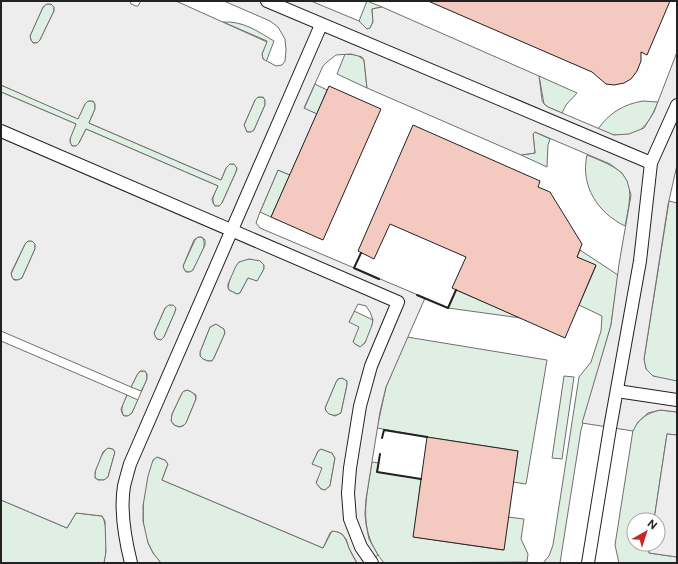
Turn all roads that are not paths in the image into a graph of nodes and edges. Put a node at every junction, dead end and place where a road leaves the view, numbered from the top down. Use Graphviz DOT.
graph roads {
  1 [pos="266,1"];
  2 [pos="321,25"];
  3 [pos="677,105"];
  4 [pos="1,131"];
  5 [pos="651,163"];
  6 [pos="232,231"];
  7 [pos="617,391"];
  8 [pos="677,400"];
  9 [pos="131,563"];
  10 [pos="372,563"];
  11 [pos="588,563"];
  1 -- 2 [label="lane"];
  2 -- 5 [label="lane"];
  2 -- 6 [label="lane"];
  3 -- 5 [label="lane"];
  4 -- 6 [label="lane"];
  5 -- 7 [label="lane"];
  6 -- 9 [label="lane"];
  6 -- 10 [label="lane"];
  7 -- 8 [label="lane"];
  7 -- 11 [label="lane"];
}
